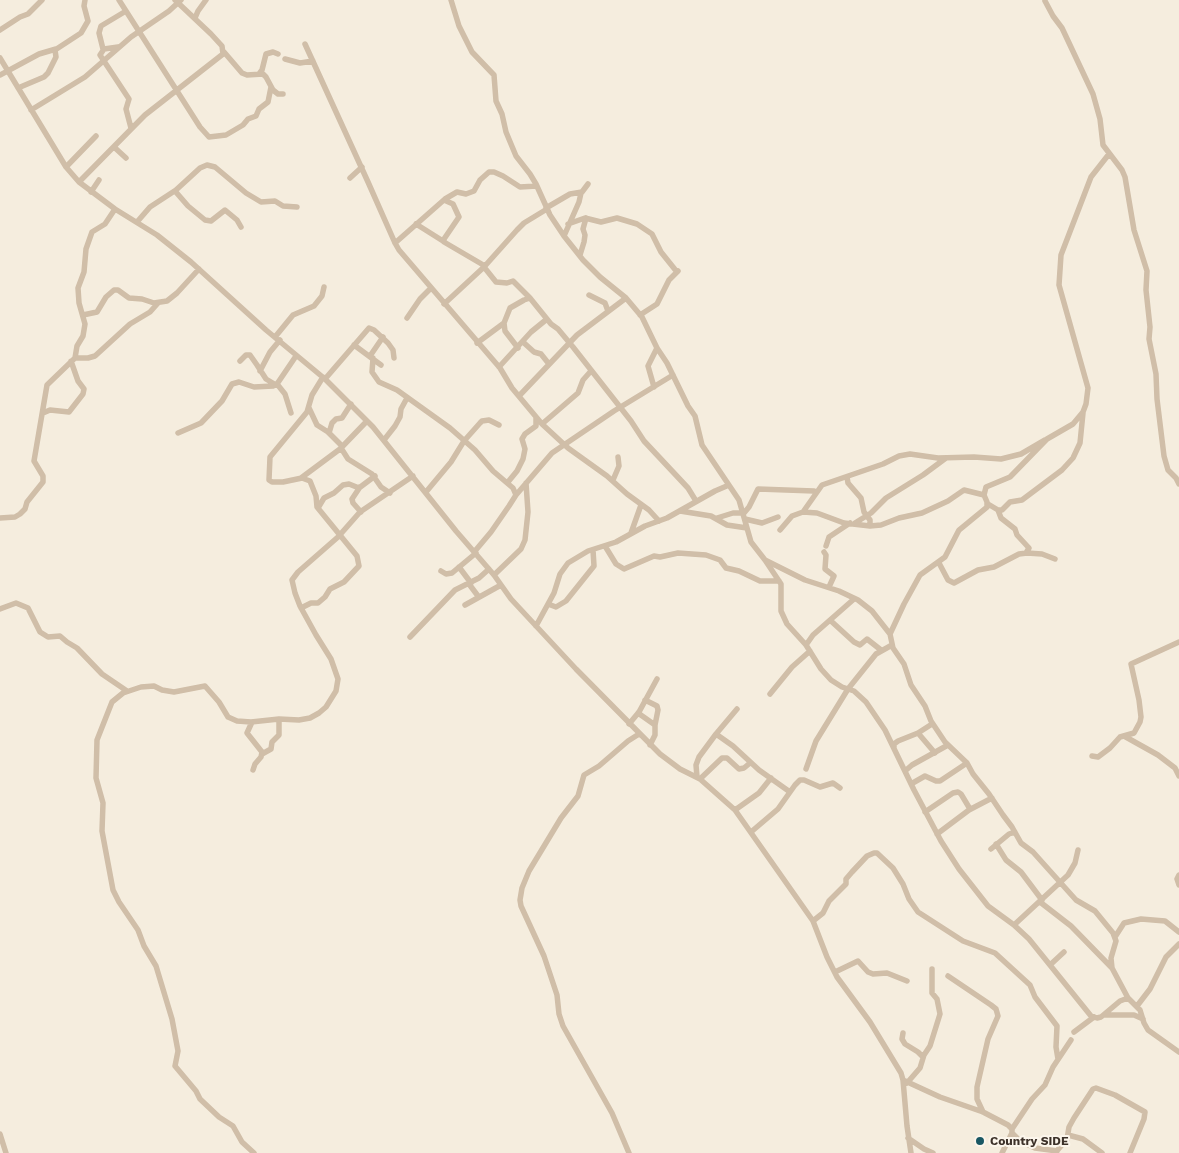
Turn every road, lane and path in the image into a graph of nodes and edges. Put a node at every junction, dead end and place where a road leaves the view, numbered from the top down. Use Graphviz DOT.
graph roads {
  1 [pos="42,0"];
  2 [pos="85,0"];
  3 [pos="119,0"];
  4 [pos="206,0"];
  5 [pos="451,0"];
  6 [pos="178,1"];
  7 [pos="1045,1"];
  8 [pos="126,11"];
  9 [pos="195,18"];
  10 [pos="0,30"];
  11 [pos="139,31"];
  12 [pos="305,44"];
  13 [pos="118,47"];
  14 [pos="56,49"];
  15 [pos="103,49"];
  16 [pos="224,52"];
  17 [pos="278,54"];
  18 [pos="0,58"];
  19 [pos="284,59"];
  20 [pos="103,60"];
  21 [pos="313,60"];
  22 [pos="7,70"];
  23 [pos="259,74"];
  24 [pos="0,75"];
  25 [pos="271,87"];
  26 [pos="18,88"];
  27 [pos="177,89"];
  28 [pos="283,94"];
  29 [pos="31,110"];
  30 [pos="131,128"];
  31 [pos="96,136"];
  32 [pos="114,147"];
  33 [pos="1108,154"];
  34 [pos="126,158"];
  35 [pos="66,167"];
  36 [pos="362,167"];
  37 [pos="350,178"];
  38 [pos="99,180"];
  39 [pos="79,182"];
  40 [pos="588,184"];
  41 [pos="536,186"];
  42 [pos="175,191"];
  43 [pos="91,192"];
  44 [pos="581,193"];
  45 [pos="444,200"];
  46 [pos="297,207"];
  47 [pos="546,208"];
  48 [pos="115,209"];
  49 [pos="586,218"];
  50 [pos="137,222"];
  51 [pos="416,224"];
  52 [pos="568,224"];
  53 [pos="241,227"];
  54 [pos="564,236"];
  55 [pos="443,241"];
  56 [pos="395,243"];
  57 [pos="580,255"];
  58 [pos="484,267"];
  59 [pos="199,270"];
  60 [pos="324,287"];
  61 [pos="431,288"];
  62 [pos="589,294"];
  63 [pos="530,298"];
  64 [pos="626,298"];
  65 [pos="158,303"];
  66 [pos="444,304"];
  67 [pos="608,311"];
  68 [pos="640,315"];
  69 [pos="83,316"];
  70 [pos="407,318"];
  71 [pos="547,319"];
  72 [pos="504,323"];
  73 [pos="383,337"];
  74 [pos="277,339"];
  75 [pos="523,342"];
  76 [pos="477,343"];
  77 [pos="354,345"];
  78 [pos="569,346"];
  79 [pos="518,348"];
  80 [pos="657,348"];
  81 [pos="296,356"];
  82 [pos="372,357"];
  83 [pos="394,358"];
  84 [pos="73,360"];
  85 [pos="240,360"];
  86 [pos="549,364"];
  87 [pos="381,365"];
  88 [pos="499,367"];
  89 [pos="591,370"];
  90 [pos="260,371"];
  91 [pos="673,376"];
  92 [pos="324,378"];
  93 [pos="277,384"];
  94 [pos="654,387"];
  95 [pos="519,396"];
  96 [pos="407,398"];
  97 [pos="351,404"];
  98 [pos="309,408"];
  99 [pos="619,408"];
  100 [pos="1083,412"];
  101 [pos="43,413"];
  102 [pos="291,413"];
  103 [pos="536,417"];
  104 [pos="367,421"];
  105 [pos="542,424"];
  106 [pos="499,425"];
  107 [pos="178,433"];
  108 [pos="329,433"];
  109 [pos="1047,439"];
  110 [pos="384,440"];
  111 [pos="464,441"];
  112 [pos="565,445"];
  113 [pos="342,447"];
  114 [pos="618,457"];
  115 [pos="946,458"];
  116 [pos="374,476"];
  117 [pos="413,476"];
  118 [pos="847,477"];
  119 [pos="301,478"];
  120 [pos="613,480"];
  121 [pos="508,482"];
  122 [pos="526,483"];
  123 [pos="826,483"];
  124 [pos="1179,484"];
  125 [pos="729,485"];
  126 [pos="360,487"];
  127 [pos="814,490"];
  128 [pos="390,492"];
  129 [pos="426,492"];
  130 [pos="516,495"];
  131 [pos="984,495"];
  132 [pos="696,501"];
  133 [pos="811,503"];
  134 [pos="988,504"];
  135 [pos="641,505"];
  136 [pos="318,508"];
  137 [pos="998,510"];
  138 [pos="679,511"];
  139 [pos="361,512"];
  140 [pos="803,512"];
  141 [pos="867,515"];
  142 [pos="744,516"];
  143 [pos="0,518"];
  144 [pos="717,518"];
  145 [pos="778,518"];
  146 [pos="659,520"];
  147 [pos="852,523"];
  148 [pos="870,526"];
  149 [pos="747,528"];
  150 [pos="780,530"];
  151 [pos="631,532"];
  152 [pos="340,535"];
  153 [pos="605,546"];
  154 [pos="593,550"];
  155 [pos="475,552"];
  156 [pos="1026,553"];
  157 [pos="1054,558"];
  158 [pos="765,560"];
  159 [pos="939,563"];
  160 [pos="459,567"];
  161 [pos="489,569"];
  162 [pos="441,571"];
  163 [pos="494,575"];
  164 [pos="779,581"];
  165 [pos="470,583"];
  166 [pos="501,585"];
  167 [pos="829,587"];
  168 [pos="478,596"];
  169 [pos="852,599"];
  170 [pos="548,604"];
  171 [pos="465,605"];
  172 [pos="302,608"];
  173 [pos="0,609"];
  174 [pos="831,620"];
  175 [pos="536,626"];
  176 [pos="890,634"];
  177 [pos="410,637"];
  178 [pos="1179,642"];
  179 [pos="892,645"];
  180 [pos="808,648"];
  181 [pos="881,650"];
  182 [pos="657,679"];
  183 [pos="848,689"];
  184 [pos="127,691"];
  185 [pos="770,694"];
  186 [pos="645,700"];
  187 [pos="737,709"];
  188 [pos="638,713"];
  189 [pos="278,720"];
  190 [pos="252,722"];
  191 [pos="628,724"];
  192 [pos="932,724"];
  193 [pos="655,725"];
  194 [pos="918,733"];
  195 [pos="639,734"];
  196 [pos="716,734"];
  197 [pos="1124,736"];
  198 [pos="650,745"];
  199 [pos="948,745"];
  200 [pos="894,747"];
  201 [pos="934,753"];
  202 [pos="262,754"];
  203 [pos="1092,756"];
  204 [pos="750,763"];
  205 [pos="967,763"];
  206 [pos="806,769"];
  207 [pos="253,770"];
  208 [pos="904,771"];
  209 [pos="1179,776"];
  210 [pos="698,778"];
  211 [pos="771,778"];
  212 [pos="911,784"];
  213 [pos="840,788"];
  214 [pos="790,792"];
  215 [pos="992,798"];
  216 [pos="970,809"];
  217 [pos="735,810"];
  218 [pos="925,812"];
  219 [pos="751,832"];
  220 [pos="1015,832"];
  221 [pos="937,834"];
  222 [pos="1078,850"];
  223 [pos="1179,875"];
  224 [pos="1060,883"];
  225 [pos="1179,884"];
  226 [pos="1041,901"];
  227 [pos="813,921"];
  228 [pos="1014,926"];
  229 [pos="1179,932"];
  230 [pos="1115,937"];
  231 [pos="1179,944"];
  232 [pos="1064,952"];
  233 [pos="1050,964"];
  234 [pos="1112,968"];
  235 [pos="932,969"];
  236 [pos="835,972"];
  237 [pos="948,976"];
  238 [pos="907,981"];
  239 [pos="1128,998"];
  240 [pos="1137,1006"];
  241 [pos="1105,1015"];
  242 [pos="1094,1018"];
  243 [pos="1143,1019"];
  244 [pos="1074,1032"];
  245 [pos="903,1033"];
  246 [pos="1071,1040"];
  247 [pos="1179,1052"];
  248 [pos="923,1057"];
  249 [pos="1058,1059"];
  250 [pos="905,1082"];
  251 [pos="983,1112"];
  252 [pos="1012,1131"];
  253 [pos="0,1134"];
  254 [pos="1068,1135"];
  255 [pos="908,1138"];
  256 [pos="1056,1152"];
  257 [pos="6,1153"];
  258 [pos="254,1153"];
  259 [pos="629,1153"];
  260 [pos="911,1153"];
  261 [pos="933,1153"];
  262 [pos="1002,1153"];
  263 [pos="1102,1153"];
  264 [pos="1130,1153"];
  1 -- 10 [label="street"];
  2 -- 14 [label="street"];
  3 -- 8 [label="street"];
  4 -- 9 [label="street"];
  5 -- 41 [label="street"];
  6 -- 9 [label="street"];
  6 -- 11 [label="street"];
  7 -- 33 [label="street"];
  8 -- 11 [label="street"];
  8 -- 15 [label="street"];
  9 -- 16 [label="street"];
  11 -- 13 [label="street"];
  11 -- 27 [label="street"];
  12 -- 21 [label="street"];
  13 -- 15 [label="street"];
  13 -- 20 [label="street"];
  14 -- 22 [label="street"];
  14 -- 26 [label="street"];
  15 -- 20 [label="street"];
  16 -- 23 [label="street"];
  16 -- 27 [label="street"];
  17 -- 23 [label="street"];
  18 -- 22 [label="street"];
  19 -- 21 [label="street"];
  20 -- 29 [label="street"];
  20 -- 30 [label="street"];
  21 -- 36 [label="street"];
  22 -- 24 [label="street"];
  22 -- 26 [label="street"];
  23 -- 25 [label="street"];
  25 -- 27 [label="street"];
  25 -- 28 [label="street"];
  26 -- 29 [label="street"];
  27 -- 30 [label="street"];
  29 -- 35 [label="street"];
  30 -- 32 [label="street"];
  31 -- 35 [label="street"];
  32 -- 34 [label="street"];
  32 -- 39 [label="street"];
  33 -- 100 [label="street"];
  33 -- 124 [label="street"];
  35 -- 39 [label="street"];
  36 -- 37 [label="street"];
  36 -- 56 [label="street"];
  38 -- 43 [label="street"];
  39 -- 43 [label="street"];
  40 -- 44 [label="street"];
  41 -- 45 [label="street"];
  41 -- 47 [label="street"];
  42 -- 46 [label="street"];
  42 -- 50 [label="street"];
  42 -- 53 [label="street"];
  43 -- 48 [label="street"];
  44 -- 47 [label="street"];
  44 -- 52 [label="street"];
  45 -- 51 [label="street"];
  45 -- 55 [label="street"];
  47 -- 54 [label="street"];
  47 -- 58 [label="street"];
  48 -- 50 [label="street"];
  48 -- 69 [label="street"];
  49 -- 52 [label="street"];
  49 -- 57 [label="street"];
  49 -- 68 [label="street"];
  50 -- 59 [label="street"];
  51 -- 55 [label="street"];
  51 -- 56 [label="street"];
  52 -- 54 [label="street"];
  54 -- 57 [label="street"];
  55 -- 58 [label="street"];
  56 -- 61 [label="street"];
  57 -- 64 [label="street"];
  58 -- 63 [label="street"];
  58 -- 66 [label="street"];
  59 -- 65 [label="street"];
  59 -- 74 [label="street"];
  60 -- 74 [label="street"];
  61 -- 66 [label="street"];
  61 -- 70 [label="street"];
  62 -- 67 [label="street"];
  63 -- 71 [label="street"];
  63 -- 72 [label="street"];
  64 -- 67 [label="street"];
  64 -- 68 [label="street"];
  65 -- 69 [label="street"];
  65 -- 84 [label="street"];
  66 -- 76 [label="street"];
  67 -- 78 [label="street"];
  68 -- 80 [label="street"];
  69 -- 84 [label="street"];
  71 -- 75 [label="street"];
  71 -- 78 [label="street"];
  72 -- 76 [label="street"];
  72 -- 79 [label="street"];
  73 -- 77 [label="street"];
  73 -- 82 [label="street"];
  73 -- 83 [label="street"];
  74 -- 81 [label="street"];
  74 -- 90 [label="street"];
  75 -- 79 [label="street"];
  75 -- 86 [label="street"];
  76 -- 88 [label="street"];
  77 -- 82 [label="street"];
  77 -- 92 [label="street"];
  78 -- 86 [label="street"];
  78 -- 89 [label="street"];
  79 -- 88 [label="street"];
  80 -- 91 [label="street"];
  80 -- 94 [label="street"];
  81 -- 92 [label="street"];
  81 -- 93 [label="street"];
  82 -- 87 [label="street"];
  82 -- 96 [label="street"];
  84 -- 101 [label="street"];
  84 -- 101 [label="street"];
  85 -- 90 [label="street"];
  86 -- 95 [label="street"];
  88 -- 95 [label="street"];
  89 -- 99 [label="street"];
  89 -- 105 [label="street"];
  90 -- 93 [label="street"];
  91 -- 94 [label="street"];
  91 -- 125 [label="street"];
  92 -- 97 [label="street"];
  92 -- 98 [label="street"];
  93 -- 102 [label="street"];
  93 -- 107 [label="street"];
  94 -- 99 [label="street"];
  95 -- 103 [label="street"];
  96 -- 110 [label="street"];
  96 -- 111 [label="street"];
  97 -- 104 [label="street"];
  97 -- 108 [label="street"];
  98 -- 108 [label="street"];
  98 -- 119 [label="street"];
  99 -- 112 [label="street"];
  99 -- 132 [label="street"];
  100 -- 109 [label="street"];
  100 -- 137 [label="street"];
  101 -- 143 [label="street"];
  103 -- 105 [label="street"];
  103 -- 121 [label="street"];
  104 -- 110 [label="street"];
  104 -- 113 [label="street"];
  105 -- 112 [label="street"];
  106 -- 111 [label="street"];
  108 -- 113 [label="street"];
  109 -- 115 [label="street"];
  109 -- 131 [label="street"];
  110 -- 117 [label="street"];
  111 -- 121 [label="street"];
  111 -- 129 [label="street"];
  112 -- 120 [label="street"];
  112 -- 122 [label="street"];
  113 -- 116 [label="street"];
  113 -- 119 [label="street"];
  114 -- 120 [label="street"];
  115 -- 118 [label="street"];
  115 -- 141 [label="street"];
  116 -- 126 [label="street"];
  116 -- 128 [label="street"];
  117 -- 128 [label="street"];
  117 -- 129 [label="street"];
  118 -- 123 [label="street"];
  118 -- 141 [label="street"];
  119 -- 136 [label="street"];
  120 -- 135 [label="street"];
  121 -- 130 [label="street"];
  122 -- 130 [label="street"];
  122 -- 163 [label="street"];
  123 -- 127 [label="street"];
  123 -- 133 [label="street"];
  125 -- 132 [label="street"];
  125 -- 142 [label="street"];
  126 -- 136 [label="street"];
  126 -- 139 [label="street"];
  127 -- 133 [label="street"];
  127 -- 142 [label="street"];
  128 -- 139 [label="street"];
  129 -- 155 [label="street"];
  130 -- 155 [label="street"];
  131 -- 134 [label="street"];
  131 -- 148 [label="street"];
  132 -- 138 [label="street"];
  133 -- 140 [label="street"];
  134 -- 137 [label="street"];
  134 -- 159 [label="street"];
  135 -- 146 [label="street"];
  135 -- 151 [label="street"];
  136 -- 152 [label="street"];
  137 -- 156 [label="street"];
  138 -- 144 [label="street"];
  138 -- 146 [label="street"];
  139 -- 152 [label="street"];
  140 -- 147 [label="street"];
  140 -- 150 [label="street"];
  141 -- 147 [label="street"];
  141 -- 148 [label="street"];
  142 -- 144 [label="street"];
  142 -- 145 [label="street"];
  142 -- 149 [label="street"];
  144 -- 149 [label="street"];
  146 -- 151 [label="street"];
  147 -- 148 [label="street"];
  147 -- 167 [label="street"];
  149 -- 158 [label="street"];
  151 -- 153 [label="street"];
  152 -- 172 [label="street"];
  152 -- 172 [label="street"];
  153 -- 154 [label="street"];
  153 -- 164 [label="street"];
  154 -- 170 [label="street"];
  154 -- 170 [label="street"];
  155 -- 160 [label="street"];
  155 -- 161 [label="street"];
  156 -- 157 [label="street"];
  156 -- 159 [label="street"];
  158 -- 164 [label="street"];
  158 -- 167 [label="street"];
  159 -- 176 [label="street"];
  160 -- 162 [label="street"];
  160 -- 165 [label="street"];
  161 -- 163 [label="street"];
  161 -- 165 [label="street"];
  163 -- 166 [label="street"];
  164 -- 180 [label="street"];
  165 -- 168 [label="street"];
  165 -- 177 [label="street"];
  166 -- 168 [label="street"];
  166 -- 175 [label="street"];
  167 -- 169 [label="street"];
  168 -- 171 [label="street"];
  169 -- 174 [label="street"];
  169 -- 176 [label="street"];
  170 -- 175 [label="street"];
  172 -- 189 [label="street"];
  173 -- 184 [label="street"];
  174 -- 180 [label="street"];
  174 -- 181 [label="street"];
  175 -- 191 [label="street"];
  176 -- 179 [label="street"];
  178 -- 197 [label="street"];
  179 -- 181 [label="street"];
  179 -- 192 [label="street"];
  180 -- 183 [label="street"];
  180 -- 185 [label="street"];
  181 -- 183 [label="street"];
  182 -- 186 [label="street"];
  183 -- 200 [label="street"];
  183 -- 206 [label="street"];
  184 -- 190 [label="street"];
  184 -- 258 [label="street"];
  186 -- 188 [label="street"];
  186 -- 193 [label="street"];
  187 -- 196 [label="street"];
  188 -- 191 [label="street"];
  188 -- 193 [label="street"];
  189 -- 190 [label="street"];
  189 -- 202 [label="street"];
  190 -- 202 [label="street"];
  191 -- 195 [label="street"];
  192 -- 194 [label="street"];
  192 -- 199 [label="street"];
  193 -- 198 [label="street"];
  194 -- 200 [label="street"];
  194 -- 201 [label="street"];
  195 -- 198 [label="street"];
  195 -- 259 [label="street"];
  196 -- 204 [label="street"];
  196 -- 210 [label="street"];
  197 -- 203 [label="street"];
  197 -- 209 [label="street"];
  198 -- 210 [label="street"];
  199 -- 201 [label="street"];
  199 -- 205 [label="street"];
  200 -- 208 [label="street"];
  201 -- 208 [label="street"];
  202 -- 207 [label="street"];
  204 -- 210 [label="street"];
  204 -- 211 [label="street"];
  205 -- 212 [label="street"];
  205 -- 215 [label="street"];
  208 -- 212 [label="street"];
  210 -- 217 [label="street"];
  211 -- 214 [label="street"];
  211 -- 217 [label="street"];
  212 -- 218 [label="street"];
  213 -- 214 [label="street"];
  214 -- 219 [label="street"];
  215 -- 216 [label="street"];
  215 -- 220 [label="street"];
  216 -- 218 [label="street"];
  216 -- 221 [label="street"];
  217 -- 219 [label="street"];
  218 -- 221 [label="street"];
  219 -- 227 [label="street"];
  220 -- 224 [label="street"];
  220 -- 226 [label="street"];
  221 -- 228 [label="street"];
  222 -- 224 [label="street"];
  223 -- 225 [label="street"];
  224 -- 226 [label="street"];
  224 -- 230 [label="street"];
  226 -- 228 [label="street"];
  226 -- 234 [label="street"];
  227 -- 236 [label="street"];
  227 -- 249 [label="street"];
  228 -- 233 [label="street"];
  229 -- 230 [label="street"];
  230 -- 234 [label="street"];
  231 -- 240 [label="street"];
  232 -- 233 [label="street"];
  233 -- 242 [label="street"];
  234 -- 239 [label="street"];
  235 -- 248 [label="street"];
  236 -- 238 [label="street"];
  236 -- 250 [label="street"];
  237 -- 251 [label="street"];
  239 -- 240 [label="street"];
  239 -- 241 [label="street"];
  240 -- 243 [label="street"];
  241 -- 242 [label="street"];
  241 -- 243 [label="street"];
  242 -- 244 [label="street"];
  243 -- 247 [label="street"];
  245 -- 248 [label="street"];
  246 -- 249 [label="street"];
  248 -- 250 [label="street"];
  249 -- 252 [label="street"];
  250 -- 251 [label="street"];
  250 -- 255 [label="street"];
  251 -- 252 [label="street"];
  252 -- 256 [label="street"];
  252 -- 262 [label="street"];
  253 -- 257 [label="street"];
  254 -- 256 [label="street"];
  254 -- 263 [label="street"];
  254 -- 264 [label="street"];
  255 -- 260 [label="street"];
  255 -- 261 [label="street"];
}
